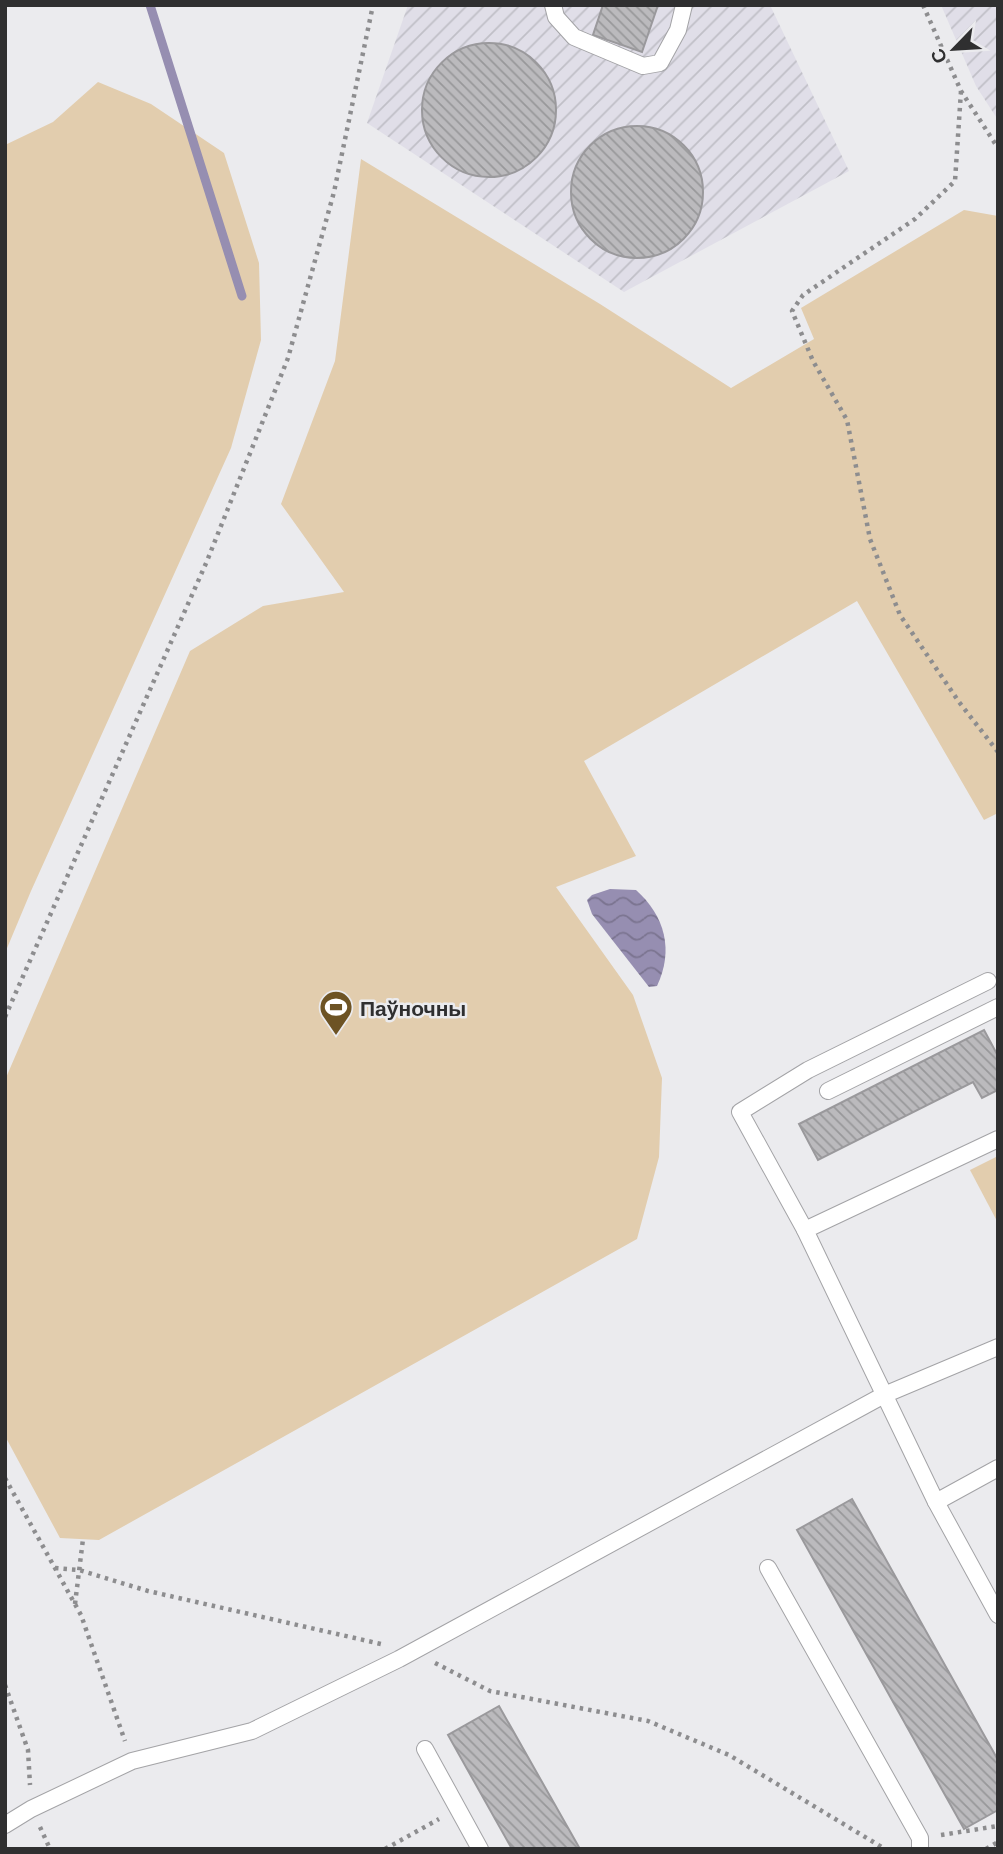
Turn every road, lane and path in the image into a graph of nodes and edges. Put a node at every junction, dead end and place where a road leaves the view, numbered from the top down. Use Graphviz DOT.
graph roads {
  1 [pos="373,5"];
  2 [pos="554,5"];
  3 [pos="684,5"];
  4 [pos="923,5"];
  5 [pos="961,91"];
  6 [pos="998,148"];
  7 [pos="998,752"];
  8 [pos="988,981"];
  9 [pos="998,1007"];
  10 [pos="5,1017"];
  11 [pos="828,1091"];
  12 [pos="998,1139"];
  13 [pos="805,1230"];
  14 [pos="998,1347"];
  15 [pos="884,1395"];
  16 [pos="998,1468"];
  17 [pos="5,1478"];
  18 [pos="936,1502"];
  19 [pos="83,1539"];
  20 [pos="55,1568"];
  21 [pos="768,1568"];
  22 [pos="79,1570"];
  23 [pos="75,1605"];
  24 [pos="998,1615"];
  25 [pos="412,1652"];
  26 [pos="5,1685"];
  27 [pos="425,1749"];
  28 [pos="132,1761"];
  29 [pos="457,1808"];
  30 [pos="31,1809"];
  31 [pos="5,1825"];
  32 [pos="998,1826"];
  33 [pos="998,1842"];
  34 [pos="920,1844"];
  35 [pos="50,1849"];
  36 [pos="385,1849"];
  37 [pos="480,1849"];
  38 [pos="886,1849"];
  39 [pos="986,1849"];
  1 -- 10 [label="path"];
  2 -- 3 [label="lane"];
  4 -- 5 [label="path"];
  5 -- 6 [label="path"];
  5 -- 7 [label="path"];
  8 -- 13 [label="lane"];
  9 -- 11 [label="lane"];
  12 -- 13 [label="lane"];
  13 -- 15 [label="lane"];
  14 -- 15 [label="lane"];
  15 -- 18 [label="lane"];
  15 -- 25 [label="lane"];
  16 -- 18 [label="lane"];
  17 -- 20 [label="path"];
  18 -- 24 [label="lane"];
  19 -- 22 [label="path"];
  20 -- 22 [label="path"];
  20 -- 23 [label="path"];
  21 -- 34 [label="lane"];
  22 -- 23 [label="path"];
  22 -- 25 [label="path"];
  23 -- 28 [label="path"];
  25 -- 28 [label="lane"];
  25 -- 38 [label="path"];
  26 -- 30 [label="path"];
  27 -- 29 [label="lane"];
  28 -- 30 [label="lane"];
  29 -- 36 [label="path"];
  29 -- 37 [label="lane"];
  30 -- 31 [label="lane"];
  30 -- 35 [label="path"];
  32 -- 34 [label="path"];
  33 -- 39 [label="path"];
}
